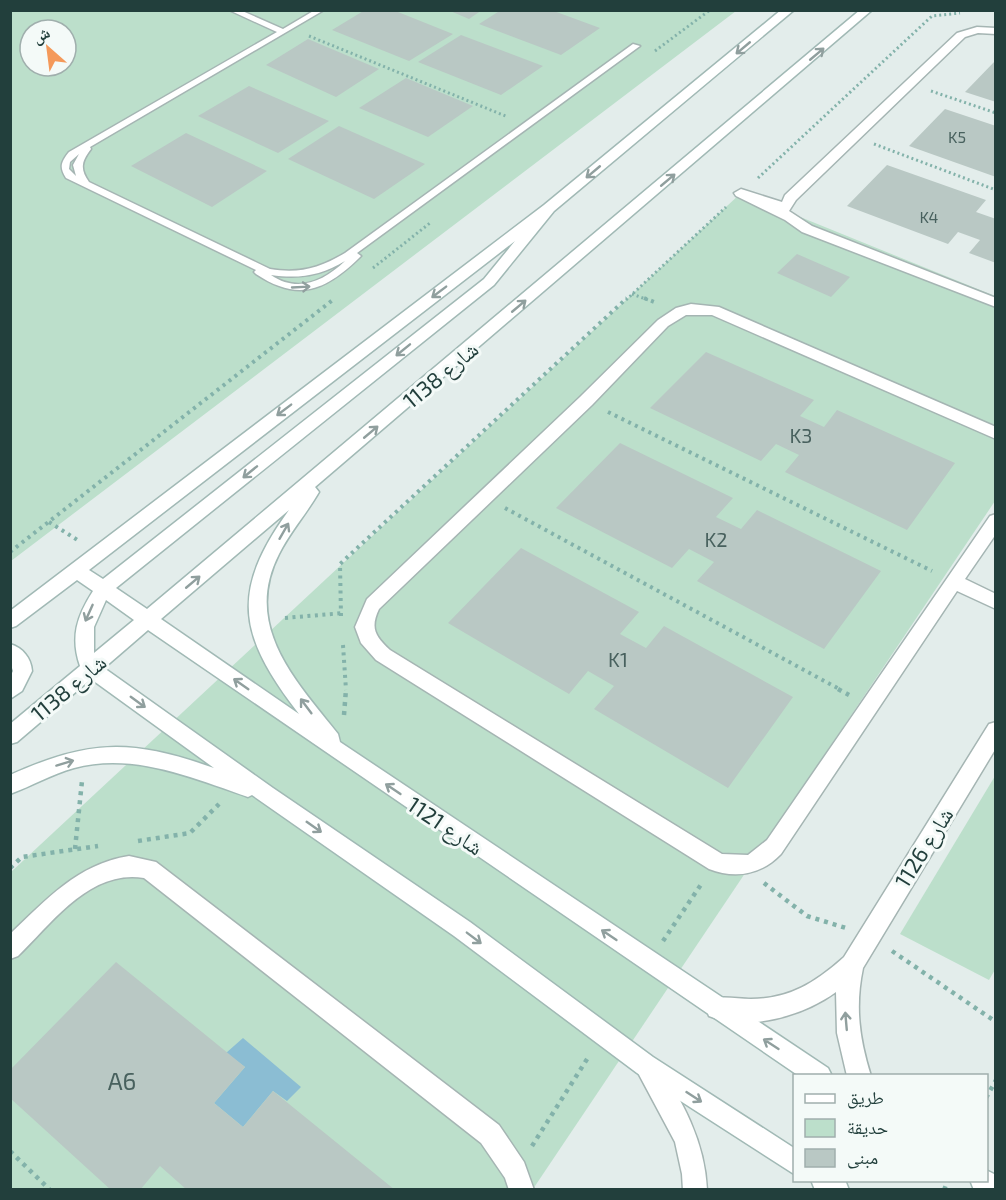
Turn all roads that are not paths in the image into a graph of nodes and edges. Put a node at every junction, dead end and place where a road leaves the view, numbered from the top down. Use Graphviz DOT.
graph roads {
  1 [pos="232,10"];
  2 [pos="321,10"];
  3 [pos="789,10"];
  4 [pos="867,10"];
  5 [pos="996,31"];
  6 [pos="284,32"];
  7 [pos="636,46"];
  8 [pos="549,208"];
  9 [pos="996,303"];
  10 [pos="996,434"];
  11 [pos="326,470"];
  12 [pos="996,520"];
  13 [pos="76,570"];
  14 [pos="954,582"];
  15 [pos="103,589"];
  16 [pos="996,602"];
  17 [pos="148,620"];
  18 [pos="10,621"];
  19 [pos="10,651"];
  20 [pos="90,668"];
  21 [pos="10,691"];
  22 [pos="996,730"];
  23 [pos="10,735"];
  24 [pos="341,753"];
  25 [pos="10,785"];
  26 [pos="266,794"];
  27 [pos="10,949"];
  28 [pos="852,965"];
  29 [pos="716,1008"];
  30 [pos="645,1065"];
  31 [pos="817,1074"];
  32 [pos="858,1074"];
  33 [pos="793,1161"];
  34 [pos="519,1180"];
  35 [pos="696,1190"];
  1 -- 6 [label="lane"];
  2 -- 6 [label="lane"];
  3 -- 8 [label="street, one-way"];
  11 -- 4 [label="street, شارع 1138, one-way"];
  5 -- 9 [label="street"];
  6 -- 7 [label="lane"];
  8 -- 13 [label="street, one-way"];
  8 -- 15 [label="street, one-way"];
  10 -- 14 [label="street"];
  17 -- 11 [label="street, شارع 1138, one-way"];
  24 -- 11 [label="street, one-way"];
  12 -- 14 [label="street"];
  13 -- 15 [label="street, شارع 1121"];
  13 -- 18 [label="street"];
  14 -- 16 [label="street"];
  15 -- 17 [label="street, شارع 1121"];
  15 -- 20 [label="street, one-way"];
  17 -- 20 [label="street, شارع 1138"];
  24 -- 17 [label="street, شارع 1121, one-way"];
  19 -- 21 [label="street"];
  20 -- 23 [label="street, شارع 1138"];
  20 -- 26 [label="street, one-way"];
  22 -- 28 [label="street, شارع 1126"];
  29 -- 24 [label="street, شارع 1121, one-way"];
  25 -- 26 [label="street, one-way"];
  26 -- 30 [label="street, one-way"];
  27 -- 34 [label="street"];
  28 -- 29 [label="street, شارع 1126"];
  32 -- 28 [label="street, شارع 1126, one-way"];
  31 -- 29 [label="street, شارع 1121, one-way"];
  30 -- 33 [label="street, one-way"];
  30 -- 35 [label="street"];
}
